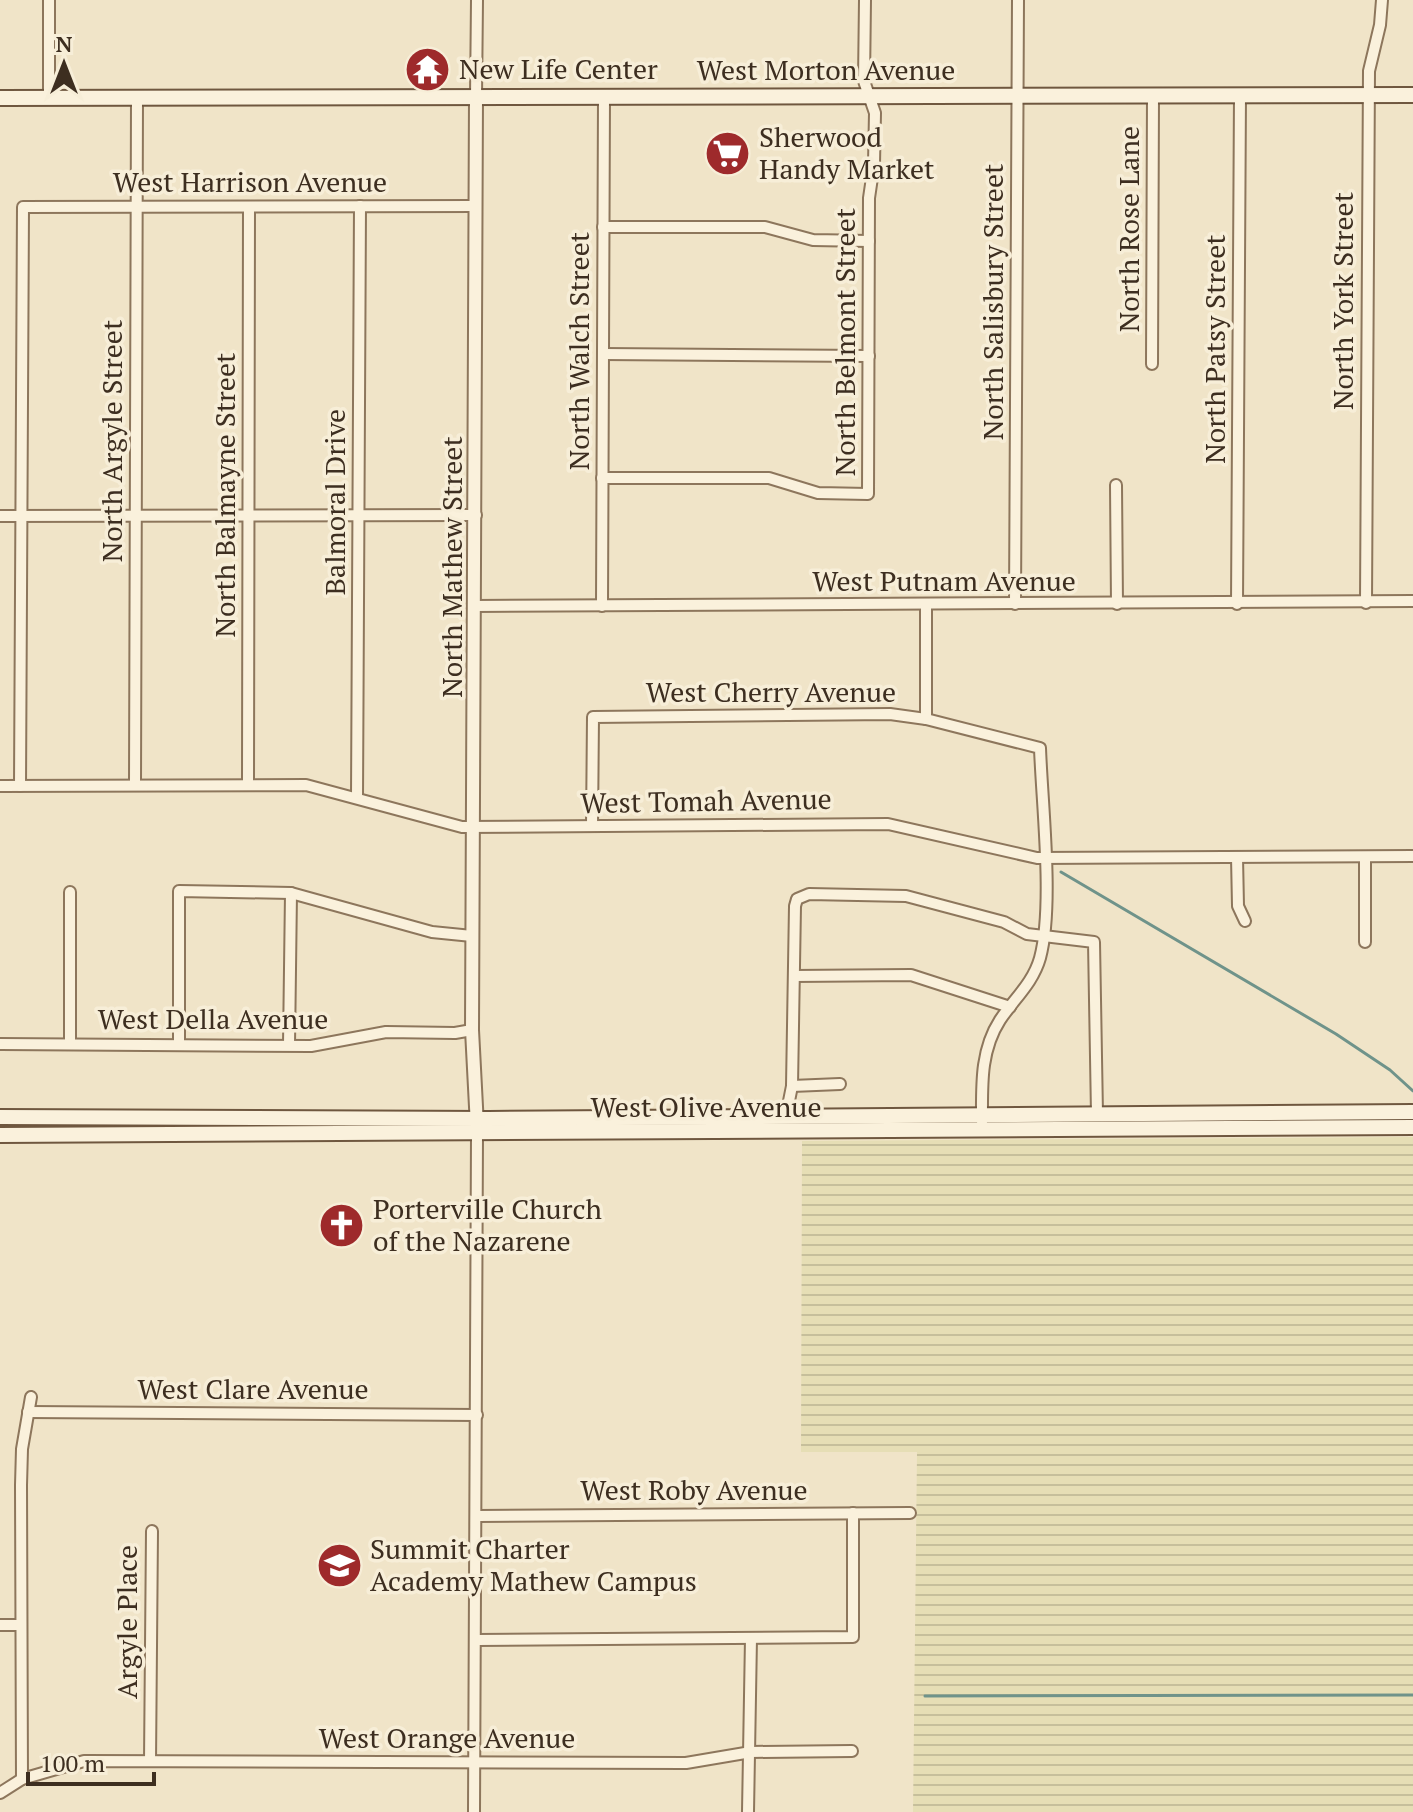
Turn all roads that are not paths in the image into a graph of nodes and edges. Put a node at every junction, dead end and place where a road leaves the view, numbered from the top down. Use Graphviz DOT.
graph roads {
  1 [pos="49,0"];
  2 [pos="477,0"];
  3 [pos="865,0"];
  4 [pos="1018,0"];
  5 [pos="1382,0"];
  6 [pos="869,95"];
  7 [pos="1018,95"];
  8 [pos="1153,95"];
  9 [pos="1240,95"];
  10 [pos="1369,95"];
  11 [pos="1413,95"];
  12 [pos="476,97"];
  13 [pos="604,97"];
  14 [pos="0,98"];
  15 [pos="49,98"];
  16 [pos="137,98"];
  17 [pos="136,206"];
  18 [pos="360,206"];
  19 [pos="476,206"];
  20 [pos="249,207"];
  21 [pos="603,227"];
  22 [pos="869,241"];
  23 [pos="603,354"];
  24 [pos="869,356"];
  25 [pos="1152,364"];
  26 [pos="602,478"];
  27 [pos="1116,485"];
  28 [pos="135,515"];
  29 [pos="249,515"];
  30 [pos="359,515"];
  31 [pos="476,515"];
  32 [pos="0,516"];
  33 [pos="22,516"];
  34 [pos="1413,601"];
  35 [pos="1366,603"];
  36 [pos="1015,604"];
  37 [pos="1117,604"];
  38 [pos="1237,604"];
  39 [pos="926,605"];
  40 [pos="475,606"];
  41 [pos="602,606"];
  42 [pos="926,719"];
  43 [pos="248,784"];
  44 [pos="135,785"];
  45 [pos="0,786"];
  46 [pos="20,786"];
  47 [pos="357,798"];
  48 [pos="592,826"];
  49 [pos="474,827"];
  50 [pos="1413,856"];
  51 [pos="1237,857"];
  52 [pos="1365,857"];
  53 [pos="1044,858"];
  54 [pos="70,892"];
  55 [pos="291,893"];
  56 [pos="1245,921"];
  57 [pos="472,936"];
  58 [pos="1043,937"];
  59 [pos="1365,942"];
  60 [pos="794,976"];
  61 [pos="1010,1007"];
  62 [pos="472,1030"];
  63 [pos="0,1044"];
  64 [pos="70,1044"];
  65 [pos="179,1045"];
  66 [pos="289,1045"];
  67 [pos="840,1084"];
  68 [pos="792,1086"];
  69 [pos="1413,1112"];
  70 [pos="982,1114"];
  71 [pos="1097,1114"];
  72 [pos="786,1116"];
  73 [pos="0,1117"];
  74 [pos="476,1119"];
  75 [pos="1413,1127"];
  76 [pos="981,1131"];
  77 [pos="0,1135"];
  78 [pos="477,1135"];
  79 [pos="31,1397"];
  80 [pos="28,1412"];
  81 [pos="477,1415"];
  82 [pos="853,1513"];
  83 [pos="910,1513"];
  84 [pos="478,1516"];
  85 [pos="152,1531"];
  86 [pos="0,1625"];
  87 [pos="21,1625"];
  88 [pos="751,1638"];
  89 [pos="477,1640"];
  90 [pos="852,1751"];
  91 [pos="751,1752"];
  92 [pos="150,1761"];
  93 [pos="474,1762"];
  94 [pos="22,1779"];
  95 [pos="0,1793"];
  96 [pos="474,1812"];
  97 [pos="748,1812"];
  1 -- 15 [label="street"];
  2 -- 12 [label="street, North Mathew Street"];
  3 -- 6 [label="street, North Belmont Street"];
  4 -- 7 [label="street, North Salisbury Street"];
  5 -- 10 [label="street, North York Street"];
  6 -- 7 [label="main road, West Morton Avenue"];
  6 -- 13 [label="main road, West Morton Avenue"];
  6 -- 22 [label="street, North Belmont Street"];
  7 -- 8 [label="main road, West Morton Avenue"];
  7 -- 36 [label="street, North Salisbury Street"];
  8 -- 9 [label="main road, West Morton Avenue"];
  8 -- 25 [label="street, North Rose Lane"];
  9 -- 10 [label="main road, West Morton Avenue"];
  9 -- 38 [label="street, North Patsy Street"];
  10 -- 11 [label="main road, West Morton Avenue"];
  10 -- 35 [label="street, North York Street"];
  12 -- 13 [label="main road, West Morton Avenue"];
  12 -- 16 [label="main road, West Morton Avenue"];
  12 -- 19 [label="street, North Mathew Street"];
  13 -- 21 [label="street, North Walch Street"];
  14 -- 15 [label="main road, West Morton Avenue"];
  15 -- 16 [label="main road, West Morton Avenue"];
  16 -- 17 [label="street, North Argyle Street"];
  17 -- 20 [label="street, West Harrison Avenue"];
  17 -- 28 [label="street, North Argyle Street"];
  17 -- 33 [label="street, West Harrison Avenue"];
  18 -- 19 [label="street, West Harrison Avenue"];
  18 -- 20 [label="street, West Harrison Avenue"];
  18 -- 30 [label="street, Balmoral Drive"];
  19 -- 31 [label="street, North Mathew Street"];
  20 -- 29 [label="street, North Balmayne Street"];
  21 -- 22 [label="street"];
  21 -- 23 [label="street, North Walch Street"];
  22 -- 24 [label="street, North Belmont Street"];
  23 -- 24 [label="street"];
  23 -- 26 [label="street, North Walch Street"];
  24 -- 26 [label="street, North Belmont Street"];
  26 -- 41 [label="street, North Walch Street"];
  27 -- 37 [label="street"];
  28 -- 29 [label="street"];
  28 -- 33 [label="street"];
  28 -- 44 [label="street, North Argyle Street"];
  29 -- 30 [label="street"];
  29 -- 43 [label="street, North Balmayne Street"];
  30 -- 31 [label="street"];
  30 -- 47 [label="street, Balmoral Drive"];
  31 -- 40 [label="street, North Mathew Street"];
  32 -- 33 [label="street"];
  33 -- 46 [label="street"];
  34 -- 35 [label="street, West Putnam Avenue"];
  35 -- 38 [label="street, West Putnam Avenue"];
  36 -- 37 [label="street, West Putnam Avenue"];
  36 -- 39 [label="street, West Putnam Avenue"];
  37 -- 38 [label="street, West Putnam Avenue"];
  39 -- 41 [label="street, West Putnam Avenue"];
  39 -- 42 [label="street"];
  40 -- 41 [label="street, West Putnam Avenue"];
  40 -- 49 [label="street, North Mathew Street"];
  42 -- 48 [label="street, West Cherry Avenue"];
  42 -- 53 [label="street, West Cherry Avenue"];
  43 -- 44 [label="street, West Tomah Avenue"];
  43 -- 47 [label="street, West Tomah Avenue"];
  44 -- 46 [label="street, West Tomah Avenue"];
  45 -- 46 [label="street, West Tomah Avenue"];
  47 -- 49 [label="street, West Tomah Avenue"];
  48 -- 49 [label="street, West Tomah Avenue"];
  48 -- 53 [label="street, West Tomah Avenue"];
  49 -- 57 [label="street, North Mathew Street"];
  50 -- 52 [label="street, West Tomah Avenue"];
  51 -- 52 [label="street, West Tomah Avenue"];
  51 -- 53 [label="street, West Tomah Avenue"];
  51 -- 56 [label="street"];
  52 -- 59 [label="street"];
  53 -- 58 [label="street"];
  54 -- 64 [label="street"];
  55 -- 57 [label="street"];
  55 -- 65 [label="street"];
  55 -- 66 [label="street"];
  57 -- 62 [label="street, North Mathew Street"];
  58 -- 60 [label="street"];
  58 -- 61 [label="street"];
  58 -- 71 [label="street"];
  60 -- 61 [label="street"];
  60 -- 68 [label="street"];
  61 -- 70 [label="street"];
  62 -- 66 [label="street, West Della Avenue"];
  62 -- 74 [label="street, North Mathew Street"];
  63 -- 64 [label="street, West Della Avenue"];
  64 -- 65 [label="street, West Della Avenue"];
  65 -- 66 [label="street, West Della Avenue"];
  67 -- 68 [label="street"];
  68 -- 72 [label="street"];
  69 -- 71 [label="main road, West Olive Avenue"];
  70 -- 71 [label="main road, West Olive Avenue"];
  70 -- 72 [label="main road, West Olive Avenue"];
  70 -- 76 [label="street"];
  72 -- 74 [label="main road, West Olive Avenue"];
  73 -- 74 [label="main road, West Olive Avenue"];
  74 -- 78 [label="street, North Mathew Street"];
  75 -- 76 [label="main road, West Olive Avenue"];
  76 -- 78 [label="main road, West Olive Avenue"];
  77 -- 78 [label="main road, West Olive Avenue"];
  78 -- 81 [label="street"];
  79 -- 80 [label="street"];
  80 -- 81 [label="street, West Clare Avenue"];
  80 -- 87 [label="street"];
  81 -- 84 [label="street"];
  82 -- 83 [label="street, West Roby Avenue"];
  82 -- 84 [label="street, West Roby Avenue"];
  82 -- 88 [label="street"];
  84 -- 89 [label="street"];
  85 -- 92 [label="street, Argyle Place"];
  86 -- 87 [label="street"];
  87 -- 94 [label="street"];
  88 -- 89 [label="street"];
  88 -- 91 [label="street"];
  89 -- 93 [label="street"];
  90 -- 91 [label="street, West Orange Avenue"];
  91 -- 93 [label="street, West Orange Avenue"];
  91 -- 97 [label="street"];
  92 -- 93 [label="street, West Orange Avenue"];
  92 -- 94 [label="street, West Orange Avenue"];
  93 -- 96 [label="street"];
  94 -- 95 [label="street, West Orange Avenue"];
}
